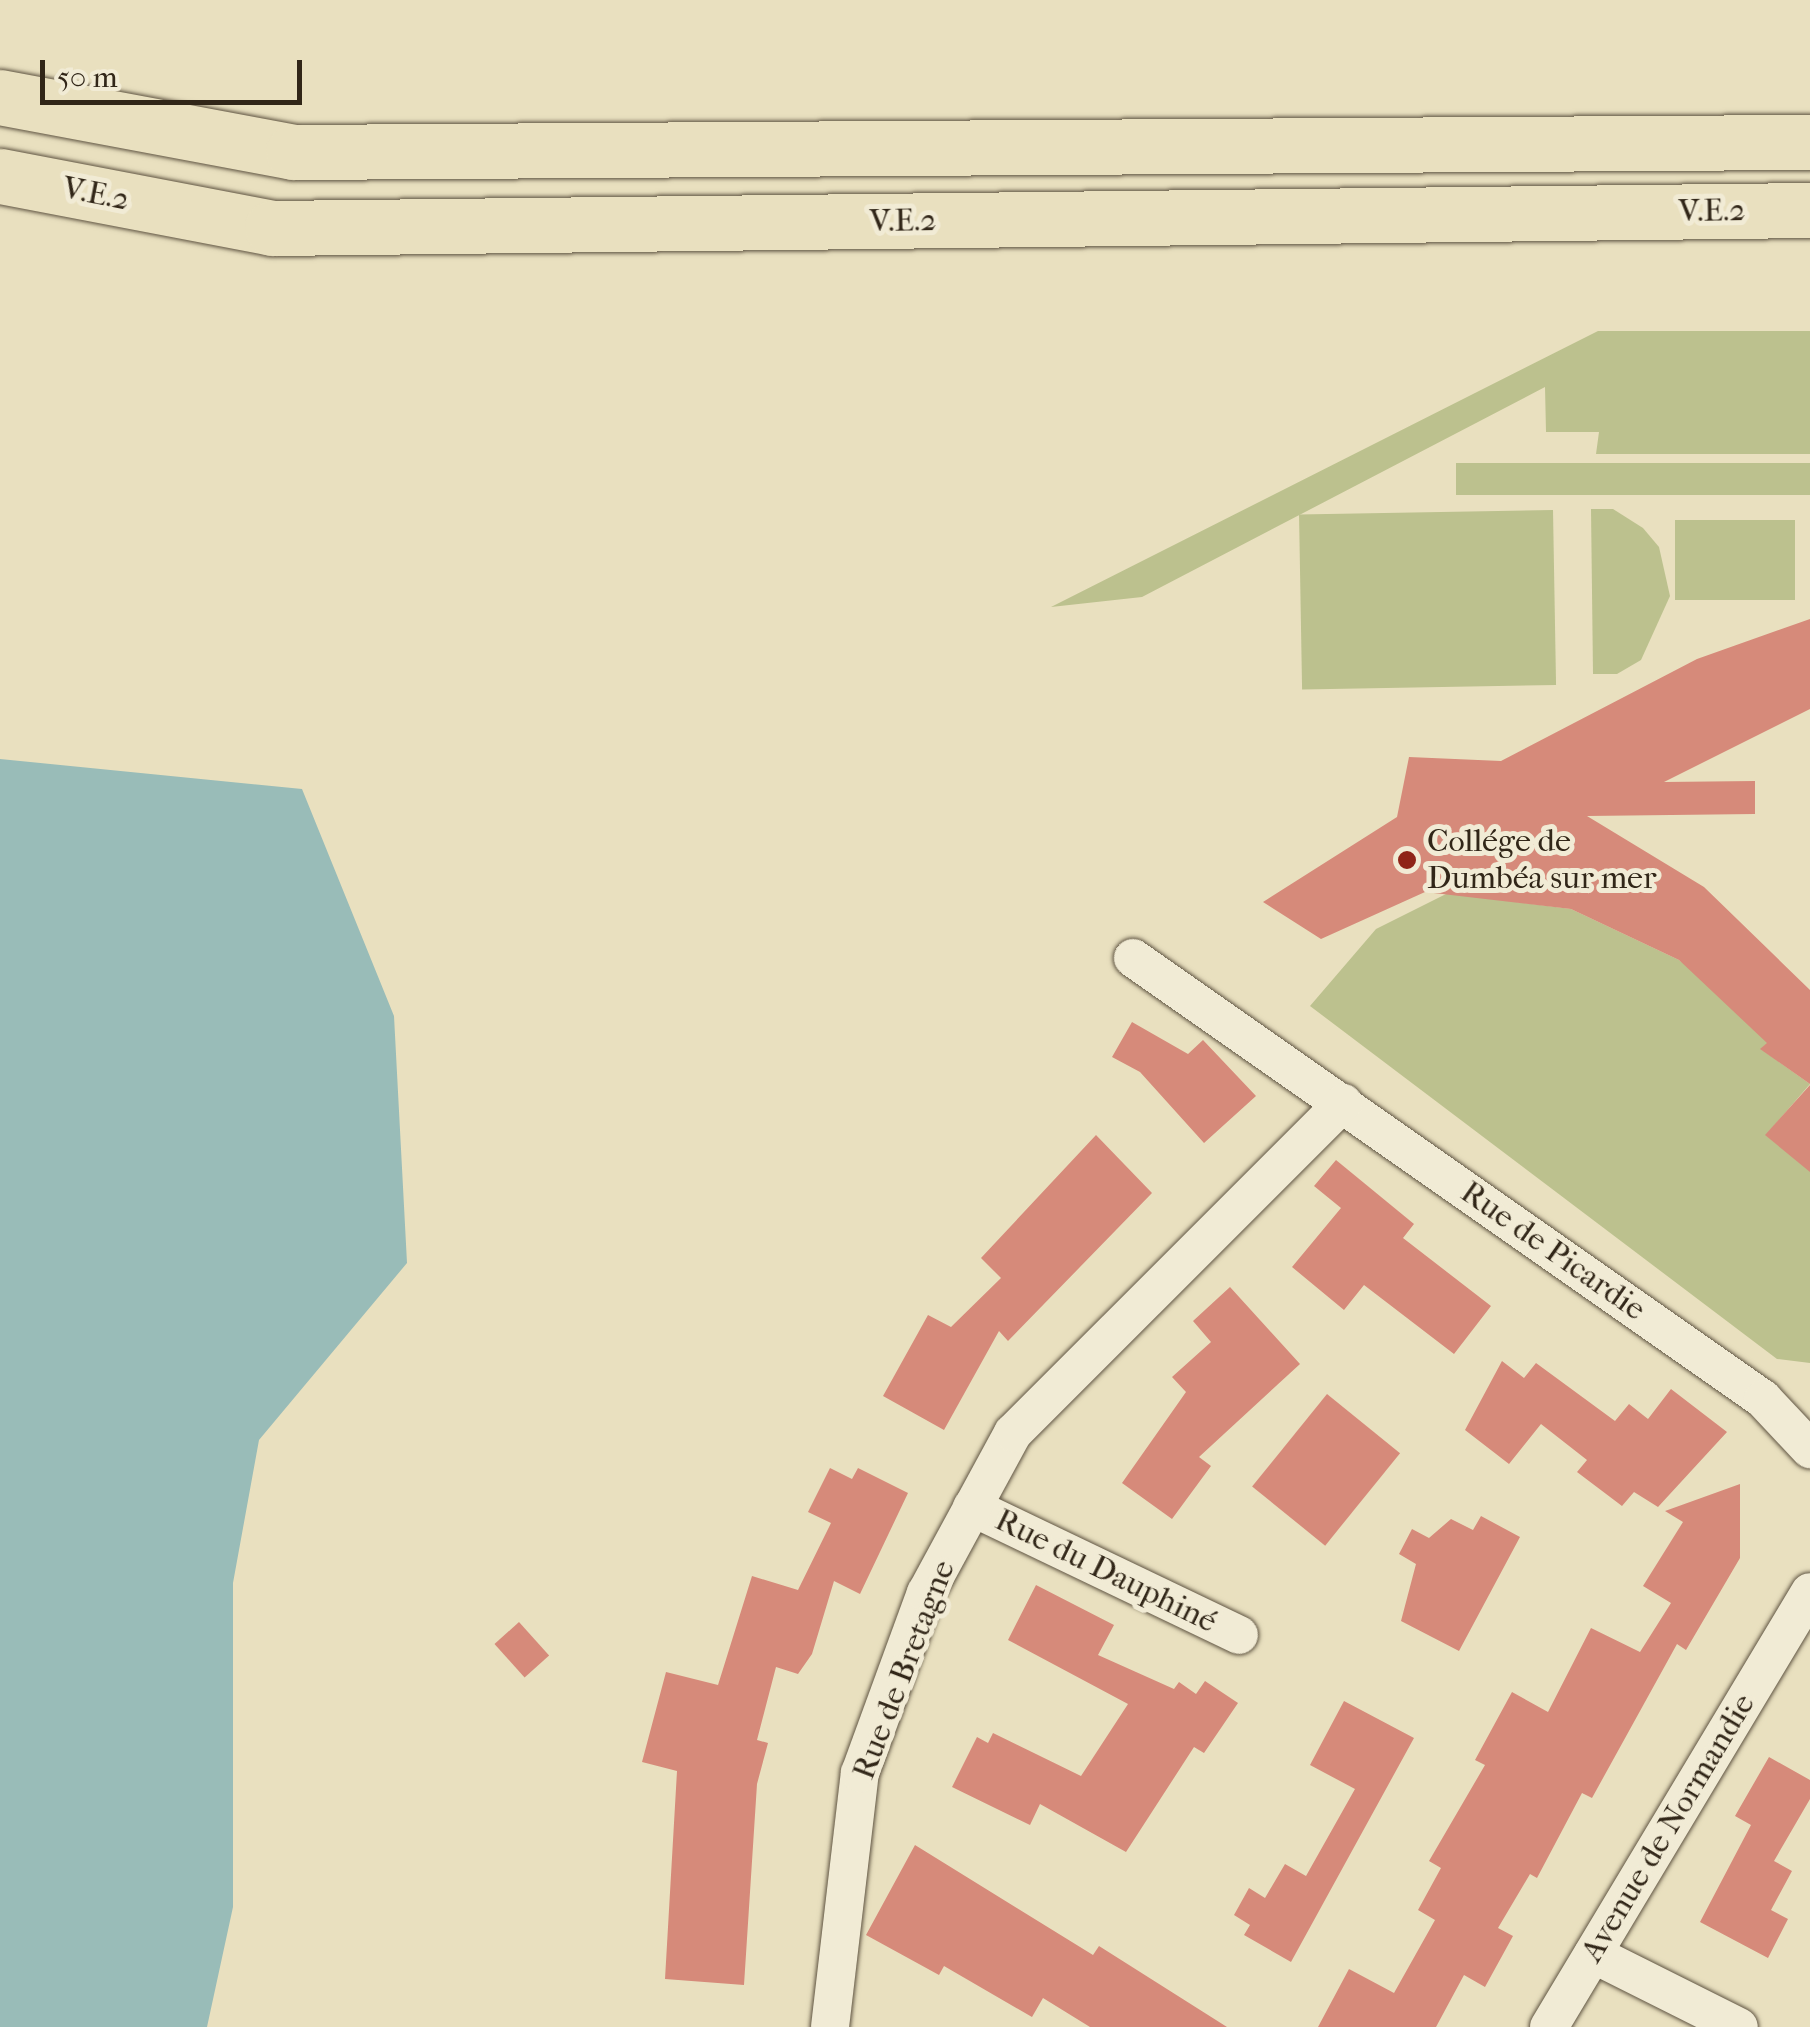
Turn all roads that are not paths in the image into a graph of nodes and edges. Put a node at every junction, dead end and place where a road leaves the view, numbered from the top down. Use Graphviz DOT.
graph roads {
  1 [pos="0,97"];
  2 [pos="1810,142"];
  3 [pos="0,176"];
  4 [pos="1810,210"];
  5 [pos="1133,958"];
  6 [pos="1343,1103"];
  7 [pos="1763,1399"];
  8 [pos="1810,1417"];
  9 [pos="1810,1449"];
  10 [pos="972,1508"];
  11 [pos="1810,1592"];
  12 [pos="1801,1624"];
  13 [pos="1239,1636"];
  14 [pos="1593,1954"];
  15 [pos="830,2027"];
  16 [pos="1549,2027"];
  17 [pos="1740,2027"];
  1 -- 2 [label="highway, V.E.2"];
  3 -- 4 [label="highway, V.E.2"];
  5 -- 6 [label="street, Rue de Picardie"];
  6 -- 7 [label="street, Rue de Picardie"];
  6 -- 10 [label="street, Rue de Bretagne"];
  7 -- 8 [label="street, Rue de Picardie"];
  7 -- 9 [label="street, Rue de Picardie"];
  10 -- 13 [label="street, Rue du Dauphiné"];
  10 -- 15 [label="street, Rue de Bretagne"];
  11 -- 12 [label="street, Avenue de Normandie"];
  12 -- 14 [label="street, Avenue de Normandie"];
  14 -- 16 [label="street, Avenue de Normandie"];
  14 -- 17 [label="street"];
}
